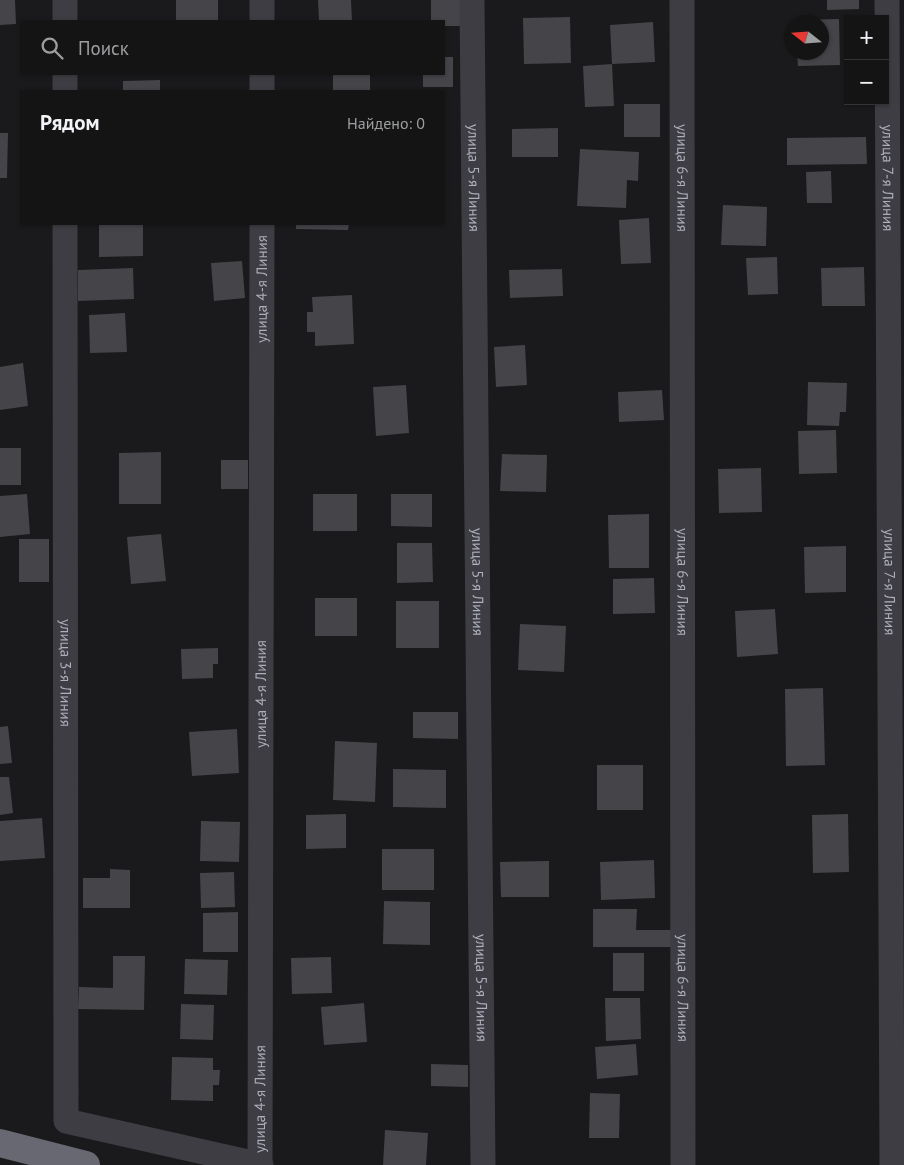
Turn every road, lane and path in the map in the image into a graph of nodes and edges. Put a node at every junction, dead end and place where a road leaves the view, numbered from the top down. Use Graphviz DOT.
graph roads {
  1 [pos="65,0"];
  2 [pos="262,0"];
  3 [pos="472,0"];
  4 [pos="682,0"];
  5 [pos="887,0"];
  6 [pos="65,20"];
  7 [pos="262,20"];
  8 [pos="65,75"];
  9 [pos="262,75"];
  10 [pos="65,90"];
  11 [pos="262,90"];
  12 [pos="65,225"];
  13 [pos="262,225"];
  14 [pos="0,1143"];
  15 [pos="86,1165"];
  16 [pos="260,1165"];
  17 [pos="483,1165"];
  18 [pos="683,1165"];
  19 [pos="892,1165"];
  1 -- 6 [label="street"];
  2 -- 7 [label="street"];
  3 -- 17 [label="street, улица 5-я Линия"];
  4 -- 18 [label="street, улица 6-я Линия"];
  5 -- 19 [label="street, улица 7-я Линия"];
  8 -- 10 [label="street"];
  9 -- 11 [label="street"];
  12 -- 16 [label="street, улица 3-я Линия"];
  13 -- 16 [label="street, улица 4-я Линия"];
  14 -- 15 [label="highway"];
}
